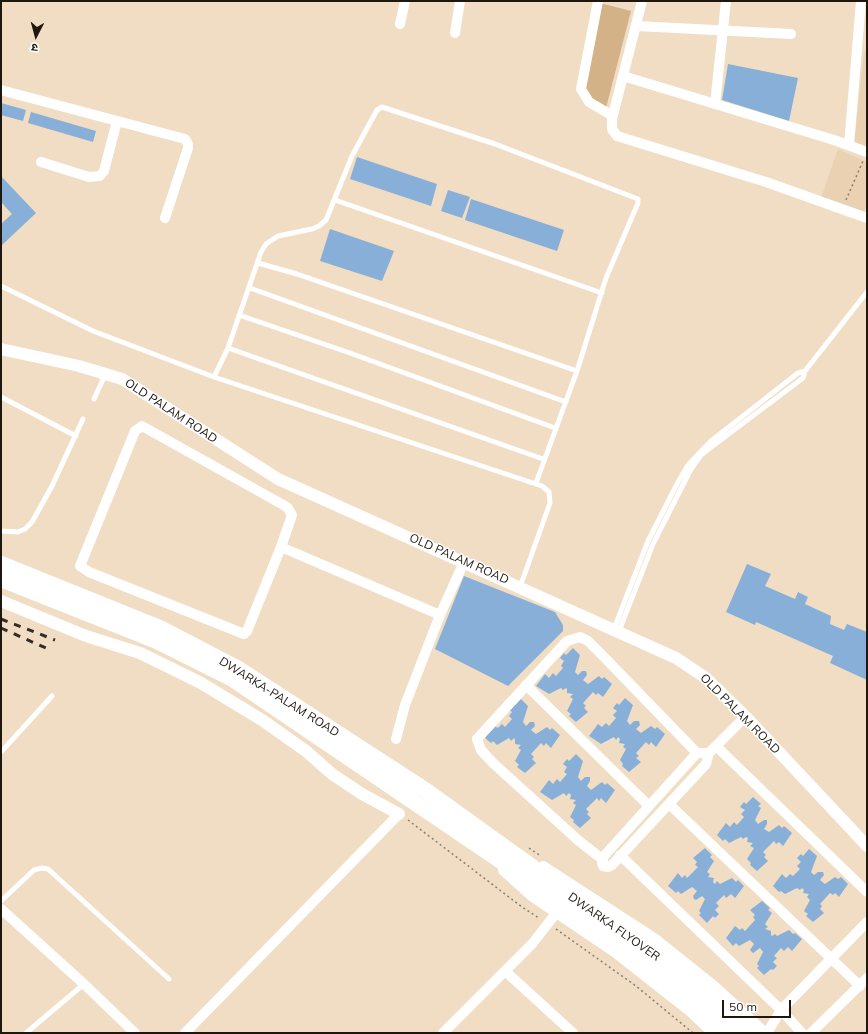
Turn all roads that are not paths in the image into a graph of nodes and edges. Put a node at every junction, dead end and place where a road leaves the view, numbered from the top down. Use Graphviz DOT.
graph roads {
  1 [pos="405,1"];
  2 [pos="460,1"];
  3 [pos="598,1"];
  4 [pos="642,1"];
  5 [pos="726,1"];
  6 [pos="861,1"];
  7 [pos="400,24"];
  8 [pos="637,26"];
  9 [pos="724,30"];
  10 [pos="455,33"];
  11 [pos="791,34"];
  12 [pos="623,76"];
  13 [pos="1,90"];
  14 [pos="715,104"];
  15 [pos="613,116"];
  16 [pos="116,121"];
  17 [pos="849,146"];
  18 [pos="867,151"];
  19 [pos="41,162"];
  20 [pos="335,200"];
  21 [pos="165,218"];
  22 [pos="867,218"];
  23 [pos="258,263"];
  24 [pos="1,286"];
  25 [pos="250,288"];
  26 [pos="867,292"];
  27 [pos="602,293"];
  28 [pos="239,315"];
  29 [pos="228,348"];
  30 [pos="1,349"];
  31 [pos="576,371"];
  32 [pos="106,374"];
  33 [pos="214,377"];
  34 [pos="1,397"];
  35 [pos="94,399"];
  36 [pos="566,402"];
  37 [pos="84,419"];
  38 [pos="555,428"];
  39 [pos="76,436"];
  40 [pos="543,460"];
  41 [pos="536,483"];
  42 [pos="1,531"];
  43 [pos="281,548"];
  44 [pos="464,562"];
  45 [pos="1,564"];
  46 [pos="1,579"];
  47 [pos="520,587"];
  48 [pos="1,601"];
  49 [pos="440,615"];
  50 [pos="616,630"];
  51 [pos="526,685"];
  52 [pos="52,696"];
  53 [pos="745,717"];
  54 [pos="396,739"];
  55 [pos="716,746"];
  56 [pos="1,752"];
  57 [pos="697,753"];
  58 [pos="708,753"];
  59 [pos="669,804"];
  60 [pos="649,806"];
  61 [pos="399,814"];
  62 [pos="474,834"];
  63 [pos="867,846"];
  64 [pos="620,855"];
  65 [pos="602,859"];
  66 [pos="511,861"];
  67 [pos="867,892"];
  68 [pos="1,901"];
  69 [pos="1,909"];
  70 [pos="557,912"];
  71 [pos="867,922"];
  72 [pos="832,958"];
  73 [pos="505,971"];
  74 [pos="169,979"];
  75 [pos="863,982"];
  76 [pos="84,984"];
  77 [pos="781,1010"];
  78 [pos="26,1033"];
  79 [pos="135,1033"];
  80 [pos="185,1033"];
  81 [pos="444,1033"];
  82 [pos="573,1033"];
  83 [pos="714,1033"];
  84 [pos="727,1033"];
  85 [pos="746,1033"];
  86 [pos="764,1033"];
  87 [pos="767,1033"];
  88 [pos="802,1033"];
  89 [pos="811,1033"];
  1 -- 7 [label="street"];
  2 -- 10 [label="street"];
  3 -- 15 [label="street"];
  4 -- 8 [label="street"];
  5 -- 9 [label="street"];
  6 -- 17 [label="street"];
  8 -- 9 [label="street"];
  8 -- 12 [label="street"];
  9 -- 11 [label="street"];
  9 -- 14 [label="street"];
  12 -- 14 [label="street"];
  12 -- 15 [label="street"];
  13 -- 16 [label="street"];
  14 -- 17 [label="street"];
  15 -- 22 [label="street"];
  16 -- 19 [label="street"];
  16 -- 21 [label="street"];
  17 -- 18 [label="street"];
  20 -- 23 [label="lane"];
  20 -- 27 [label="lane"];
  20 -- 27 [label="lane"];
  23 -- 25 [label="lane"];
  23 -- 31 [label="lane"];
  24 -- 33 [label="lane"];
  25 -- 28 [label="lane"];
  25 -- 36 [label="lane"];
  26 -- 50 [label="lane"];
  27 -- 31 [label="lane"];
  28 -- 29 [label="lane"];
  28 -- 38 [label="lane"];
  29 -- 33 [label="lane"];
  29 -- 40 [label="lane"];
  30 -- 32 [label="street, OLD PALAM ROAD"];
  31 -- 36 [label="lane"];
  32 -- 35 [label="lane"];
  32 -- 44 [label="street, OLD PALAM ROAD"];
  33 -- 41 [label="lane"];
  34 -- 39 [label="lane"];
  36 -- 38 [label="lane"];
  37 -- 39 [label="lane"];
  38 -- 40 [label="lane"];
  39 -- 42 [label="lane"];
  40 -- 41 [label="lane"];
  41 -- 47 [label="lane"];
  43 -- 43 [label="street"];
  43 -- 49 [label="street"];
  44 -- 47 [label="street, OLD PALAM ROAD"];
  44 -- 49 [label="street"];
  45 -- 62 [label="main road, DWARKA-PALAM ROAD"];
  46 -- 62 [label="main road, DWARKA-PALAM ROAD"];
  47 -- 50 [label="street, OLD PALAM ROAD"];
  48 -- 61 [label="street"];
  49 -- 54 [label="street"];
  50 -- 53 [label="street, OLD PALAM ROAD"];
  51 -- 57 [label="street"];
  51 -- 60 [label="street"];
  51 -- 65 [label="street"];
  52 -- 56 [label="lane"];
  53 -- 55 [label="street"];
  53 -- 63 [label="street, OLD PALAM ROAD"];
  55 -- 58 [label="street"];
  55 -- 67 [label="street"];
  57 -- 58 [label="street"];
  57 -- 60 [label="street"];
  58 -- 59 [label="street"];
  59 -- 64 [label="street"];
  59 -- 72 [label="street"];
  60 -- 65 [label="street"];
  61 -- 80 [label="street"];
  62 -- 66 [label="main road, DWARKA FLYOVER"];
  62 -- 70 [label="street"];
  62 -- 86 [label="street"];
  64 -- 65 [label="street"];
  64 -- 77 [label="street"];
  66 -- 84 [label="main road, DWARKA FLYOVER"];
  66 -- 85 [label="main road, DWARKA FLYOVER"];
  68 -- 74 [label="lane"];
  69 -- 76 [label="street"];
  70 -- 73 [label="street"];
  70 -- 83 [label="street"];
  71 -- 72 [label="street"];
  72 -- 75 [label="street"];
  72 -- 77 [label="street"];
  73 -- 81 [label="street"];
  73 -- 82 [label="street"];
  75 -- 89 [label="street"];
  76 -- 78 [label="lane"];
  76 -- 79 [label="street"];
  77 -- 87 [label="street"];
  77 -- 88 [label="street"];
}
